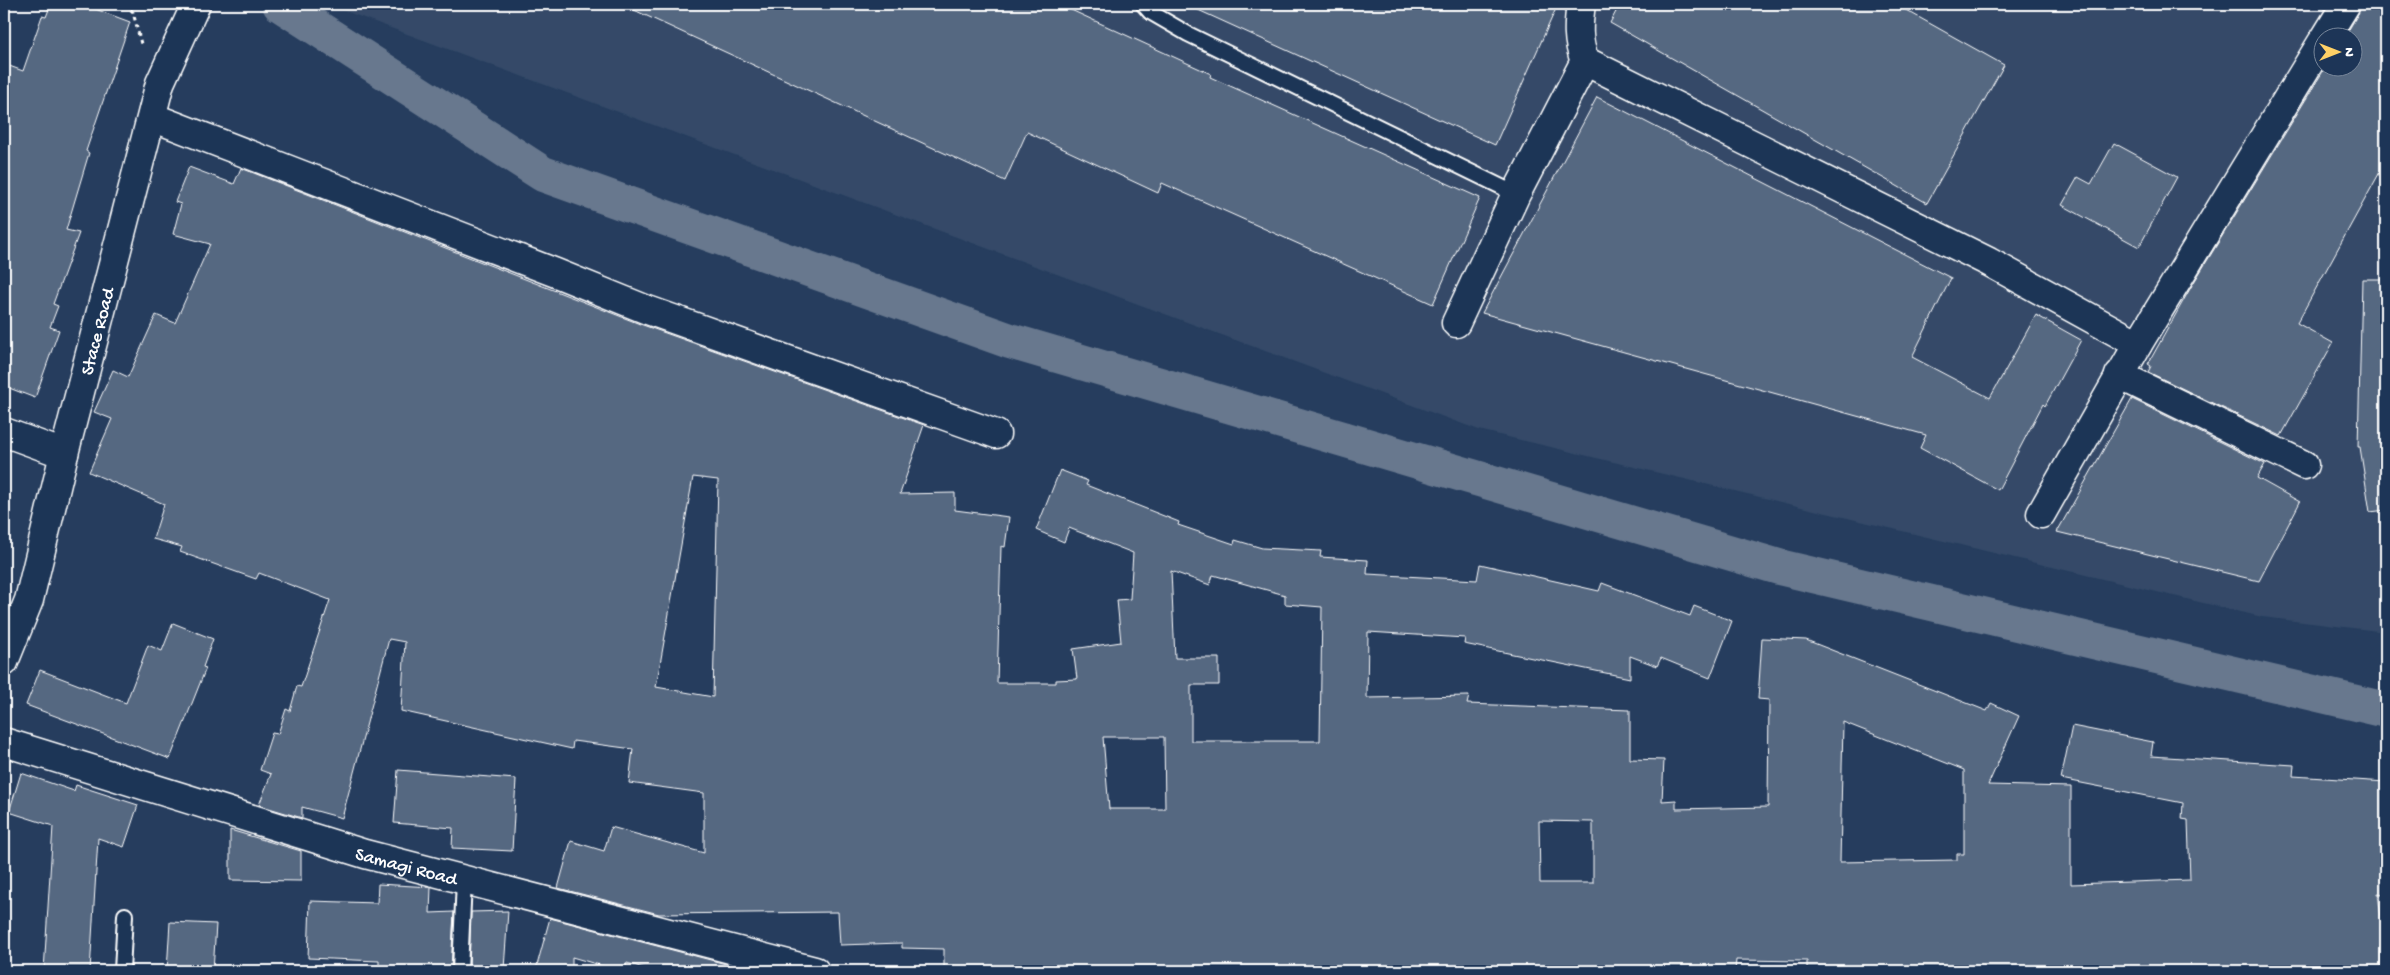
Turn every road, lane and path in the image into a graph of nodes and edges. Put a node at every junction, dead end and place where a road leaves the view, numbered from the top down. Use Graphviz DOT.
graph roads {
  1 [pos="125,4"];
  2 [pos="196,4"];
  3 [pos="1144,4"];
  4 [pos="1581,4"];
  5 [pos="2346,4"];
  6 [pos="2331,28"];
  7 [pos="142,47"];
  8 [pos="2312,58"];
  9 [pos="1585,61"];
  10 [pos="152,117"];
  11 [pos="1516,194"];
  12 [pos="1456,323"];
  13 [pos="2138,344"];
  14 [pos="2120,375"];
  15 [pos="4,432"];
  16 [pos="996,434"];
  17 [pos="64,454"];
  18 [pos="2304,465"];
  19 [pos="2041,514"];
  20 [pos="4,662"];
  21 [pos="4,742"];
  22 [pos="464,880"];
  23 [pos="125,915"];
  24 [pos="122,971"];
  25 [pos="460,971"];
  26 [pos="815,971"];
  1 -- 7 [label="path"];
  2 -- 10 [label="street, Stace Road"];
  3 -- 11 [label="lane"];
  4 -- 9 [label="street"];
  5 -- 6 [label="street"];
  8 -- 13 [label="street"];
  9 -- 11 [label="street"];
  9 -- 13 [label="street"];
  10 -- 16 [label="street"];
  10 -- 17 [label="street, Stace Road"];
  11 -- 12 [label="street"];
  13 -- 14 [label="street"];
  14 -- 18 [label="street"];
  14 -- 19 [label="street"];
  15 -- 17 [label="street"];
  17 -- 20 [label="street, Stace Road"];
  21 -- 22 [label="street, Samagi Road"];
  22 -- 25 [label="lane"];
  22 -- 26 [label="street, Samagi Road"];
  23 -- 24 [label="lane"];
}
